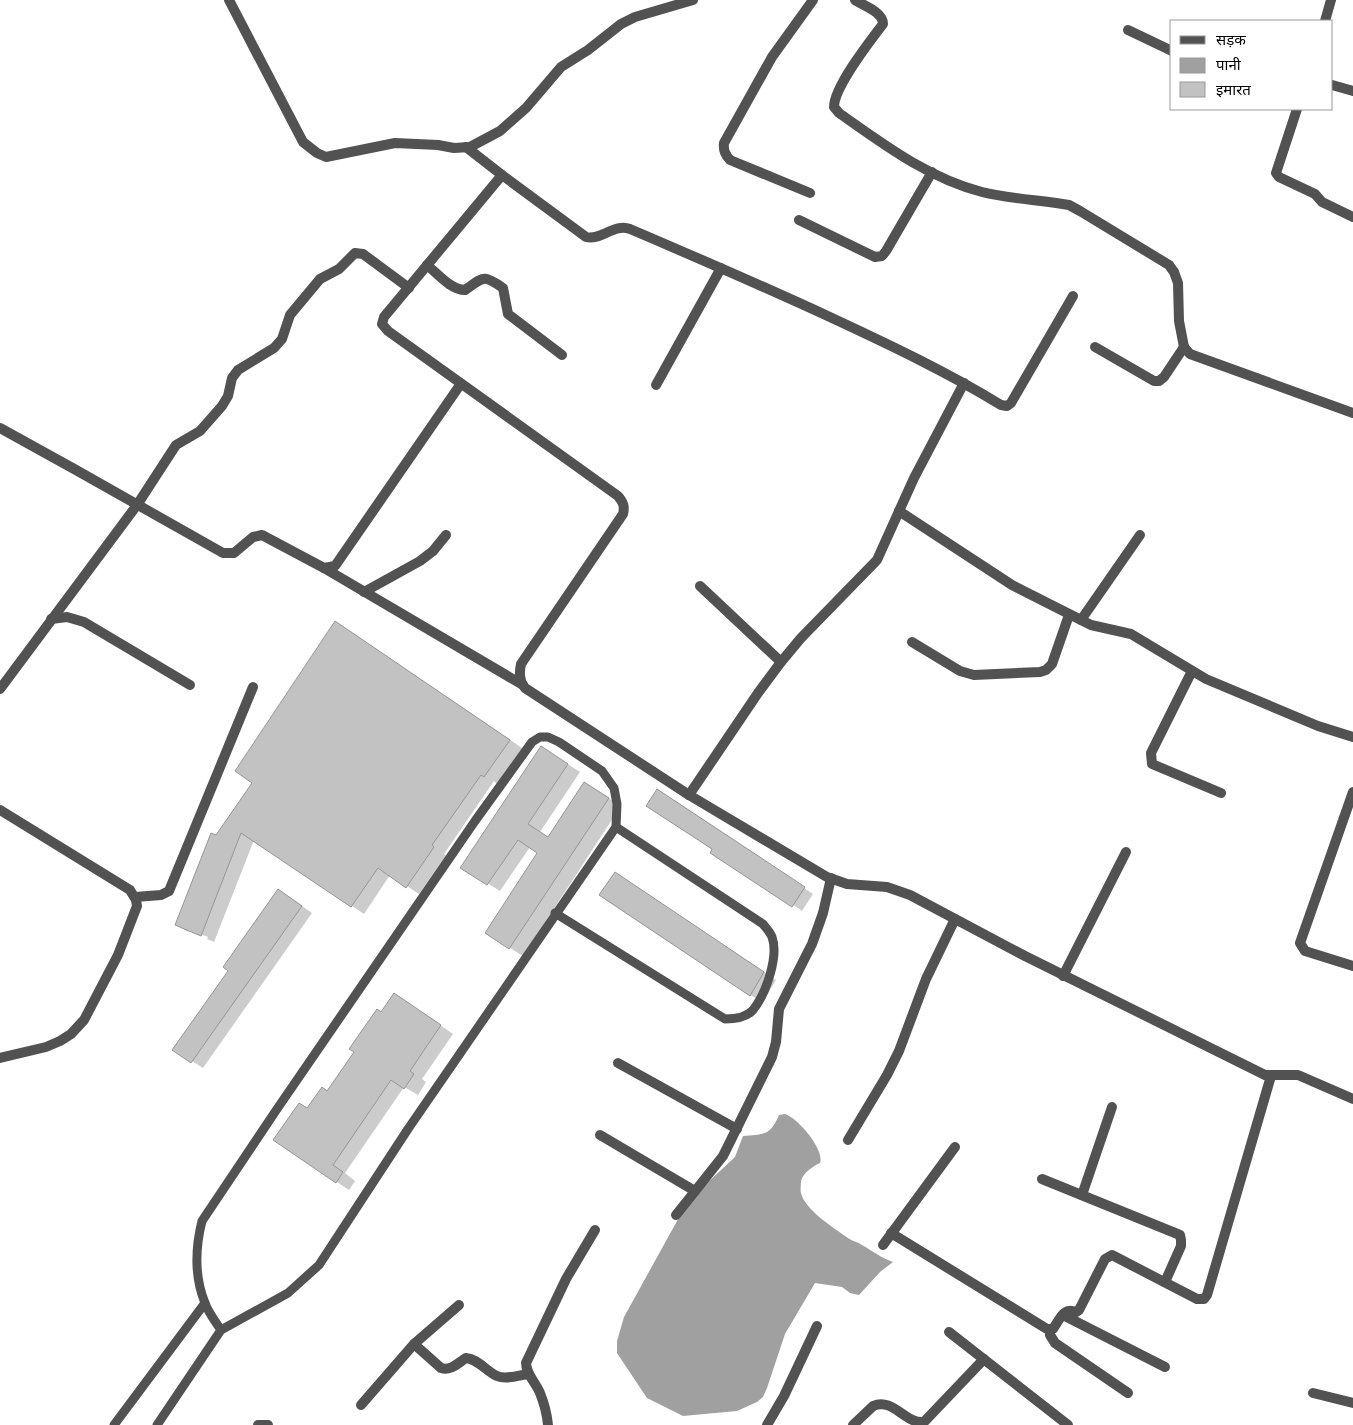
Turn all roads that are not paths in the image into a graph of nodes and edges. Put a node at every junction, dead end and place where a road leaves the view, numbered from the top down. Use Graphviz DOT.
graph roads {
  1 [pos="230,0"];
  2 [pos="693,0"];
  3 [pos="813,0"];
  4 [pos="855,0"];
  5 [pos="1331,0"];
  6 [pos="1325,20"];
  7 [pos="1128,30"];
  8 [pos="1170,50"];
  9 [pos="1333,85"];
  10 [pos="1353,91"];
  11 [pos="1297,110"];
  12 [pos="466,147"];
  13 [pos="932,172"];
  14 [pos="502,176"];
  15 [pos="810,193"];
  16 [pos="1353,217"];
  17 [pos="799,220"];
  18 [pos="427,265"];
  19 [pos="721,268"];
  20 [pos="409,288"];
  21 [pos="1073,296"];
  22 [pos="1184,347"];
  23 [pos="1095,348"];
  24 [pos="562,355"];
  25 [pos="964,383"];
  26 [pos="460,384"];
  27 [pos="656,385"];
  28 [pos="1353,413"];
  29 [pos="0,428"];
  30 [pos="136,505"];
  31 [pos="900,511"];
  32 [pos="446,535"];
  33 [pos="1140,535"];
  34 [pos="324,568"];
  35 [pos="700,586"];
  36 [pos="364,592"];
  37 [pos="1069,614"];
  38 [pos="51,619"];
  39 [pos="1081,620"];
  40 [pos="912,642"];
  41 [pos="782,662"];
  42 [pos="1192,671"];
  43 [pos="190,685"];
  44 [pos="523,685"];
  45 [pos="253,687"];
  46 [pos="0,689"];
  47 [pos="1353,737"];
  48 [pos="1353,792"];
  49 [pos="1221,793"];
  50 [pos="689,795"];
  51 [pos="0,810"];
  52 [pos="616,826"];
  53 [pos="1126,852"];
  54 [pos="831,878"];
  55 [pos="135,897"];
  56 [pos="555,913"];
  57 [pos="955,919"];
  58 [pos="1353,966"];
  59 [pos="1063,976"];
  60 [pos="0,1058"];
  61 [pos="618,1062"];
  62 [pos="1271,1076"];
  63 [pos="1353,1099"];
  64 [pos="1112,1107"];
  65 [pos="737,1129"];
  66 [pos="600,1135"];
  67 [pos="848,1140"];
  68 [pos="955,1147"];
  69 [pos="1042,1179"];
  70 [pos="695,1191"];
  71 [pos="1082,1195"];
  72 [pos="676,1214"];
  73 [pos="595,1230"];
  74 [pos="891,1233"];
  75 [pos="883,1245"];
  76 [pos="1165,1282"];
  77 [pos="205,1303"];
  78 [pos="459,1305"];
  79 [pos="1063,1315"];
  80 [pos="817,1326"];
  81 [pos="1050,1329"];
  82 [pos="221,1330"];
  83 [pos="949,1332"];
  84 [pos="414,1344"];
  85 [pos="984,1359"];
  86 [pos="1165,1367"];
  87 [pos="529,1374"];
  88 [pos="1128,1393"];
  89 [pos="1313,1393"];
  90 [pos="1353,1403"];
  91 [pos="361,1405"];
  92 [pos="114,1425"];
  93 [pos="157,1425"];
  94 [pos="258,1425"];
  95 [pos="268,1425"];
  96 [pos="548,1425"];
  97 [pos="767,1425"];
  98 [pos="853,1425"];
  99 [pos="1068,1425"];
  1 -- 12 [label="street"];
  2 -- 12 [label="street"];
  3 -- 15 [label="street"];
  4 -- 13 [label="street"];
  5 -- 6 [label="street"];
  7 -- 8 [label="street"];
  9 -- 10 [label="street"];
  11 -- 16 [label="street"];
  12 -- 14 [label="street"];
  13 -- 17 [label="street"];
  13 -- 22 [label="street"];
  14 -- 18 [label="street"];
  14 -- 19 [label="street"];
  18 -- 20 [label="street"];
  18 -- 24 [label="street"];
  19 -- 25 [label="street"];
  19 -- 27 [label="street"];
  20 -- 26 [label="street"];
  20 -- 30 [label="street"];
  21 -- 25 [label="street"];
  22 -- 23 [label="street"];
  22 -- 28 [label="street"];
  25 -- 31 [label="street"];
  26 -- 34 [label="street"];
  26 -- 44 [label="street"];
  29 -- 30 [label="street"];
  30 -- 34 [label="street"];
  30 -- 38 [label="street"];
  31 -- 37 [label="street"];
  31 -- 41 [label="street"];
  32 -- 36 [label="street"];
  33 -- 39 [label="street"];
  34 -- 36 [label="street"];
  35 -- 41 [label="street"];
  36 -- 44 [label="street"];
  37 -- 39 [label="street"];
  37 -- 40 [label="street"];
  38 -- 43 [label="street"];
  38 -- 46 [label="street"];
  39 -- 42 [label="street"];
  41 -- 50 [label="street"];
  42 -- 47 [label="street"];
  42 -- 49 [label="street"];
  44 -- 50 [label="street"];
  45 -- 55 [label="street"];
  48 -- 58 [label="street"];
  50 -- 54 [label="street"];
  51 -- 55 [label="street"];
  52 -- 56 [label="lane"];
  52 -- 56 [label="lane"];
  52 -- 77 [label="lane"];
  53 -- 59 [label="street"];
  54 -- 57 [label="street"];
  54 -- 65 [label="street"];
  55 -- 60 [label="street"];
  56 -- 82 [label="lane"];
  57 -- 59 [label="street"];
  57 -- 67 [label="street"];
  59 -- 62 [label="street"];
  61 -- 65 [label="street"];
  62 -- 63 [label="street"];
  62 -- 76 [label="street"];
  64 -- 71 [label="street"];
  65 -- 70 [label="street"];
  66 -- 70 [label="street"];
  68 -- 74 [label="street"];
  69 -- 71 [label="street"];
  70 -- 72 [label="street"];
  71 -- 76 [label="street"];
  73 -- 87 [label="street"];
  74 -- 75 [label="street"];
  74 -- 81 [label="street"];
  76 -- 79 [label="street"];
  77 -- 82 [label="lane"];
  77 -- 92 [label="lane"];
  78 -- 84 [label="street"];
  79 -- 81 [label="street"];
  79 -- 86 [label="street"];
  80 -- 97 [label="street"];
  81 -- 88 [label="street"];
  82 -- 93 [label="lane"];
  83 -- 85 [label="street"];
  84 -- 87 [label="street"];
  84 -- 91 [label="street"];
  85 -- 98 [label="street"];
  85 -- 99 [label="street"];
  87 -- 96 [label="street"];
  89 -- 90 [label="street"];
  94 -- 95 [label="street"];
}
